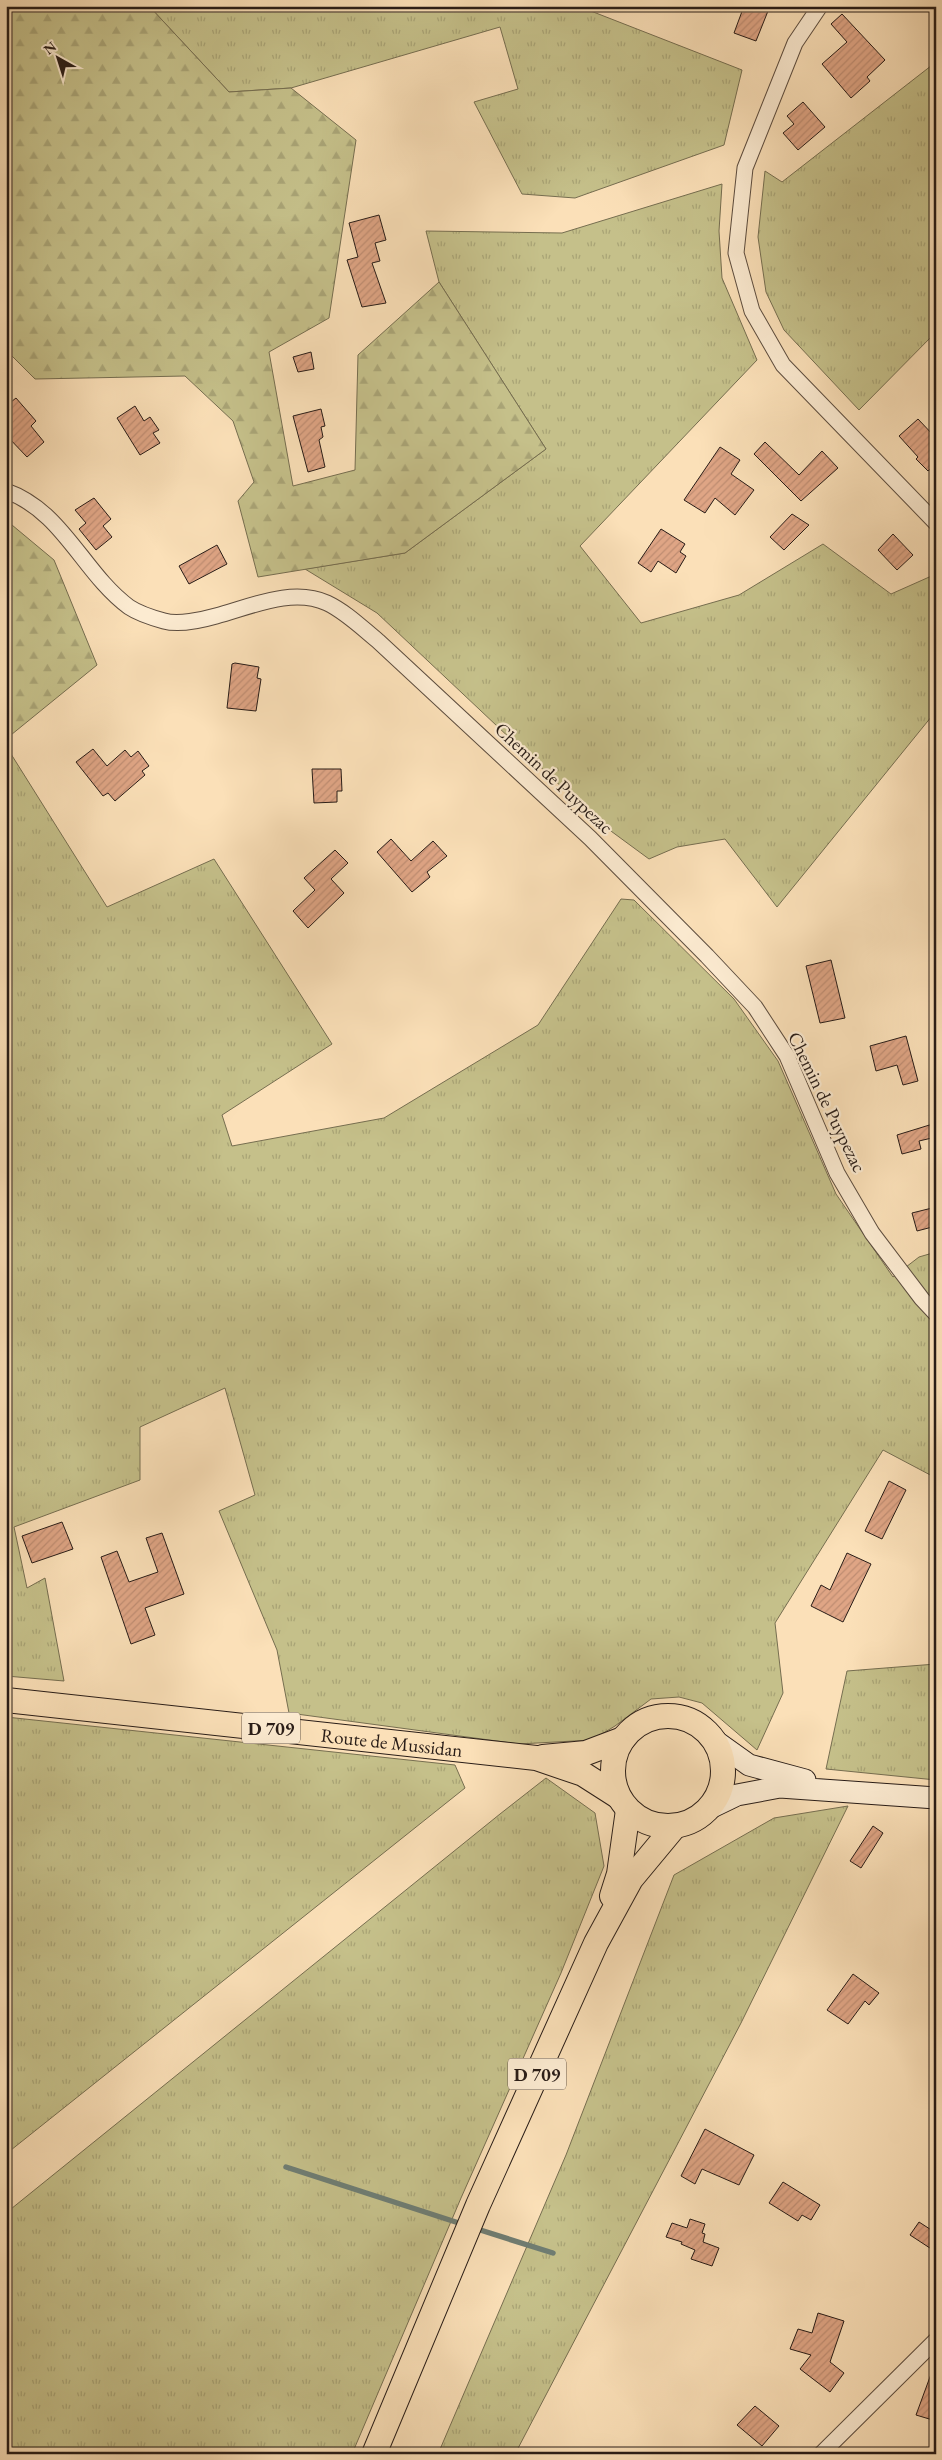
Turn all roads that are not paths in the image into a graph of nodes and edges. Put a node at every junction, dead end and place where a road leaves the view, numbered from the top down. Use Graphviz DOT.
graph roads {
  1 [pos="820,6"];
  2 [pos="6,491"];
  3 [pos="936,523"];
  4 [pos="936,1314"];
  5 [pos="6,1700"];
  6 [pos="624,1739"];
  7 [pos="714,1740"];
  8 [pos="536,1758"];
  9 [pos="852,1791"];
  10 [pos="936,1798"];
  11 [pos="624,1804"];
  12 [pos="706,1810"];
  13 [pos="675,1826"];
  14 [pos="596,1943"];
  15 [pos="936,2340"];
  16 [pos="374,2454"];
  17 [pos="821,2454"];
  1 -- 3 [label="street"];
  2 -- 4 [label="street, Chemin de Puypezac"];
  5 -- 8 [label="main road, Route de Mussidan / D 709"];
  6 -- 7 [label="main road"];
  6 -- 8 [label="main road, Route de Mussidan / D 709"];
  6 -- 11 [label="main road"];
  7 -- 9 [label="main road"];
  7 -- 12 [label="main road"];
  8 -- 11 [label="main road, Route de Mussidan / D 709"];
  9 -- 10 [label="main road"];
  9 -- 12 [label="main road"];
  11 -- 13 [label="main road"];
  11 -- 14 [label="main road, D 709"];
  12 -- 13 [label="main road"];
  13 -- 14 [label="main road, D 709"];
  14 -- 16 [label="main road, D 709"];
  15 -- 17 [label="street"];
}
